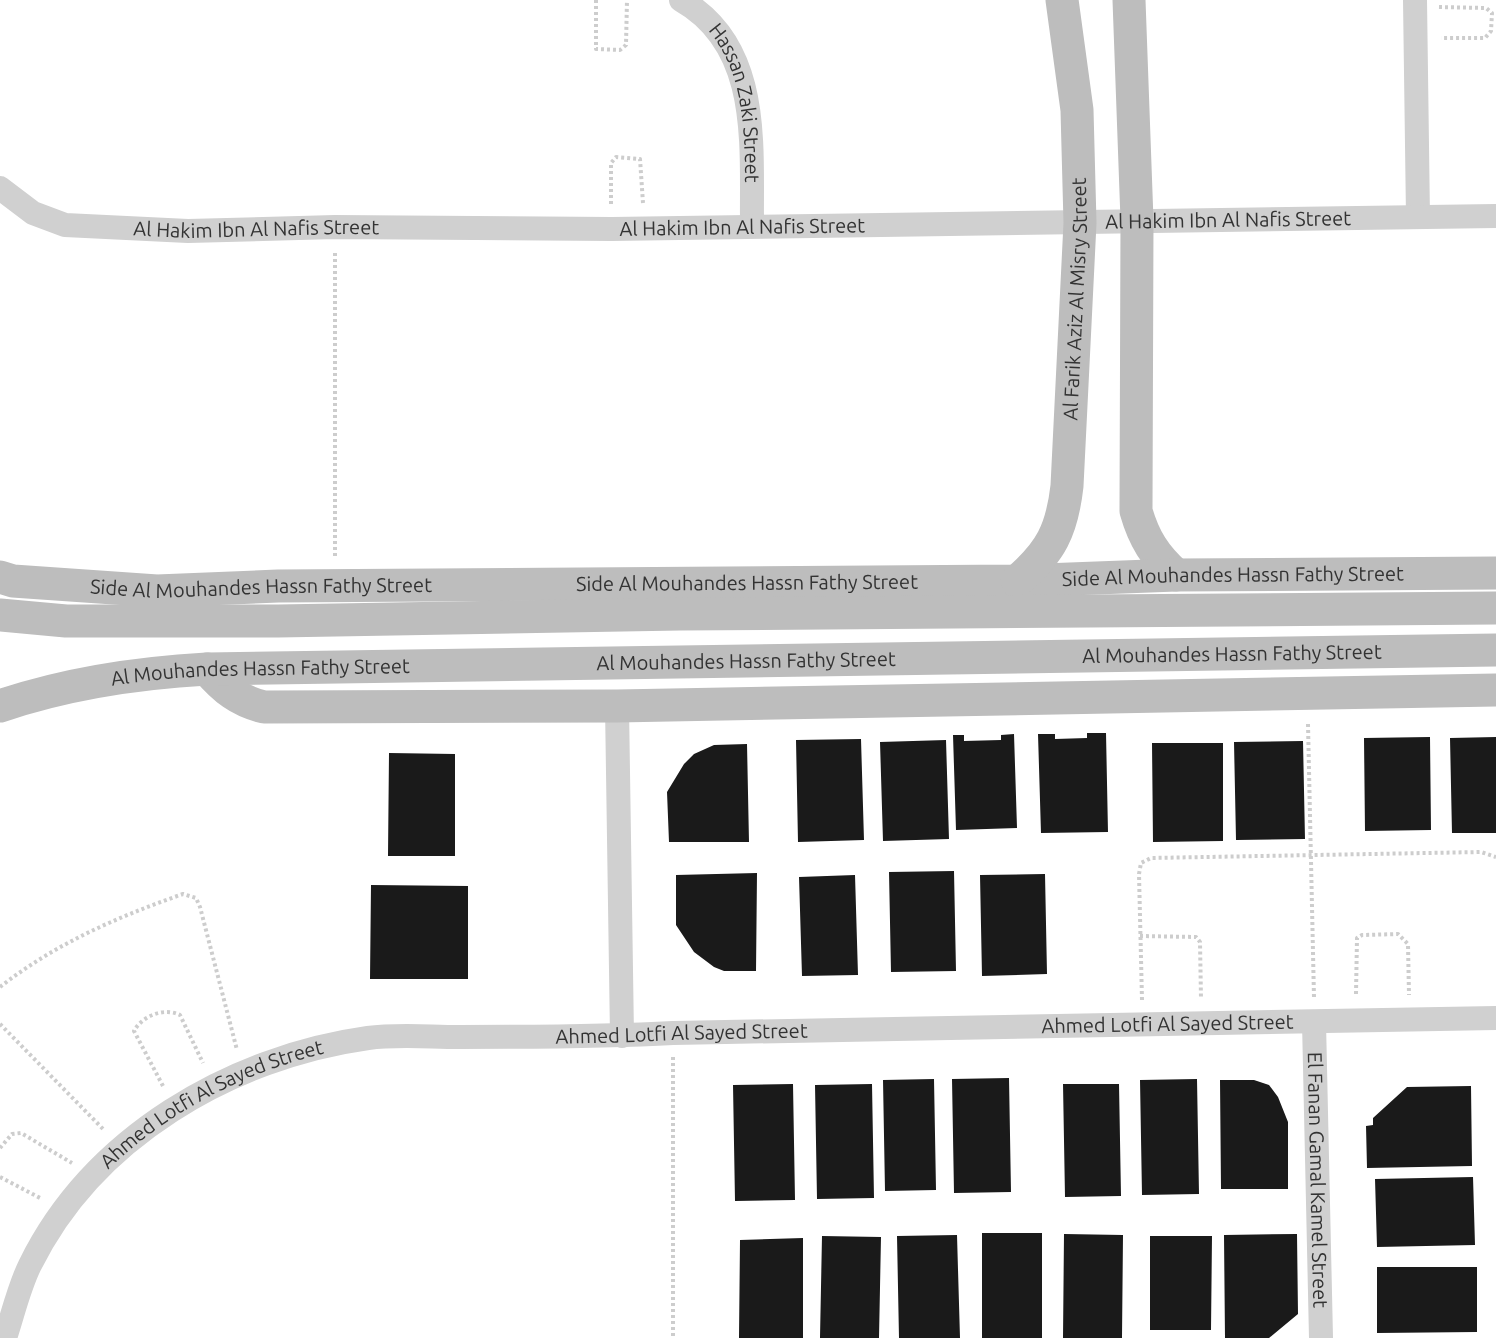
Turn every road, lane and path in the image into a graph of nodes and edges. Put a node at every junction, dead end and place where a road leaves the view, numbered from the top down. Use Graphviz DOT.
graph roads {
  1 [pos="596,0"];
  2 [pos="627,0"];
  3 [pos="681,0"];
  4 [pos="1062,0"];
  5 [pos="1129,0"];
  6 [pos="1415,3"];
  7 [pos="1416,38"];
  8 [pos="0,188"];
  9 [pos="1496,216"];
  10 [pos="1418,217"];
  11 [pos="1137,220"];
  12 [pos="1080,223"];
  13 [pos="752,225"];
  14 [pos="335,227"];
  15 [pos="644,228"];
  16 [pos="612,229"];
  17 [pos="1496,573"];
  18 [pos="1176,575"];
  19 [pos="0,577"];
  20 [pos="1017,581"];
  21 [pos="680,582"];
  22 [pos="278,586"];
  23 [pos="335,587"];
  24 [pos="1496,608"];
  25 [pos="680,614"];
  26 [pos="0,615"];
  27 [pos="278,621"];
  28 [pos="1496,650"];
  29 [pos="1041,657"];
  30 [pos="207,669"];
  31 [pos="1496,690"];
  32 [pos="1308,693"];
  33 [pos="1045,696"];
  34 [pos="0,706"];
  35 [pos="616,706"];
  36 [pos="1310,855"];
  37 [pos="1496,857"];
  38 [pos="1140,936"];
  39 [pos="0,987"];
  40 [pos="1496,1018"];
  41 [pos="1409,1020"];
  42 [pos="1357,1021"];
  43 [pos="1314,1022"];
  44 [pos="1202,1023"];
  45 [pos="0,1024"];
  46 [pos="1142,1024"];
  47 [pos="673,1033"];
  48 [pos="621,1036"];
  49 [pos="243,1072"];
  50 [pos="214,1085"];
  51 [pos="175,1108"];
  52 [pos="0,1148"];
  53 [pos="122,1148"];
  54 [pos="93,1176"];
  55 [pos="0,1177"];
  56 [pos="63,1210"];
  57 [pos="5,1338"];
  58 [pos="673,1338"];
  59 [pos="1321,1338"];
  1 -- 2 [label="path"];
  3 -- 13 [label="street, Hassan Zaki Street"];
  4 -- 12 [label="street, Al Farik Aziz Al Misry Street"];
  5 -- 11 [label="street"];
  6 -- 7 [label="street"];
  6 -- 7 [label="path"];
  7 -- 10 [label="street"];
  8 -- 14 [label="street, Al Hakim Ibn Al Nafis Street"];
  9 -- 10 [label="street, Al Hakim Ibn Al Nafis Street"];
  10 -- 11 [label="street, Al Hakim Ibn Al Nafis Street"];
  11 -- 12 [label="street, Al Hakim Ibn Al Nafis Street"];
  11 -- 18 [label="street"];
  12 -- 13 [label="street, Al Hakim Ibn Al Nafis Street"];
  12 -- 20 [label="street, Al Farik Aziz Al Misry Street"];
  13 -- 15 [label="street, Al Hakim Ibn Al Nafis Street"];
  14 -- 16 [label="street, Al Hakim Ibn Al Nafis Street"];
  14 -- 23 [label="path"];
  15 -- 16 [label="street, Al Hakim Ibn Al Nafis Street"];
  15 -- 16 [label="path"];
  17 -- 18 [label="street, Side Al Mouhandes Hassn Fathy Street"];
  18 -- 20 [label="street, Side Al Mouhandes Hassn Fathy Street"];
  19 -- 22 [label="street, Side Al Mouhandes Hassn Fathy Street"];
  20 -- 21 [label="street, Side Al Mouhandes Hassn Fathy Street"];
  21 -- 23 [label="street, Side Al Mouhandes Hassn Fathy Street"];
  21 -- 25 [label="street"];
  22 -- 23 [label="street, Side Al Mouhandes Hassn Fathy Street"];
  22 -- 27 [label="street"];
  24 -- 25 [label="street"];
  25 -- 27 [label="street"];
  26 -- 27 [label="street"];
  28 -- 29 [label="street, Al Mouhandes Hassn Fathy Street"];
  29 -- 30 [label="street, Al Mouhandes Hassn Fathy Street"];
  29 -- 33 [label="street"];
  30 -- 34 [label="street, Al Mouhandes Hassn Fathy Street"];
  30 -- 35 [label="street"];
  31 -- 32 [label="street"];
  32 -- 33 [label="street"];
  32 -- 36 [label="path"];
  33 -- 35 [label="street"];
  35 -- 48 [label="street"];
  36 -- 37 [label="path"];
  36 -- 38 [label="path"];
  36 -- 43 [label="path"];
  38 -- 44 [label="path"];
  38 -- 46 [label="path"];
  39 -- 49 [label="path"];
  40 -- 41 [label="street, Ahmed Lotfi Al Sayed Street"];
  41 -- 42 [label="street, Ahmed Lotfi Al Sayed Street"];
  41 -- 42 [label="path"];
  42 -- 43 [label="street, Ahmed Lotfi Al Sayed Street"];
  43 -- 44 [label="street, Ahmed Lotfi Al Sayed Street"];
  43 -- 59 [label="street, El Fanan Gamal Kamel Street"];
  44 -- 46 [label="street, Ahmed Lotfi Al Sayed Street"];
  45 -- 53 [label="path"];
  46 -- 47 [label="street, Ahmed Lotfi Al Sayed Street"];
  47 -- 48 [label="street, Ahmed Lotfi Al Sayed Street"];
  47 -- 58 [label="path"];
  48 -- 49 [label="street, Ahmed Lotfi Al Sayed Street"];
  49 -- 50 [label="street, Ahmed Lotfi Al Sayed Street"];
  50 -- 51 [label="street, Ahmed Lotfi Al Sayed Street"];
  50 -- 51 [label="path"];
  51 -- 53 [label="street, Ahmed Lotfi Al Sayed Street"];
  52 -- 54 [label="path"];
  53 -- 54 [label="street, Ahmed Lotfi Al Sayed Street"];
  54 -- 56 [label="street, Ahmed Lotfi Al Sayed Street"];
  55 -- 56 [label="path"];
  56 -- 57 [label="street, Ahmed Lotfi Al Sayed Street"];
}
